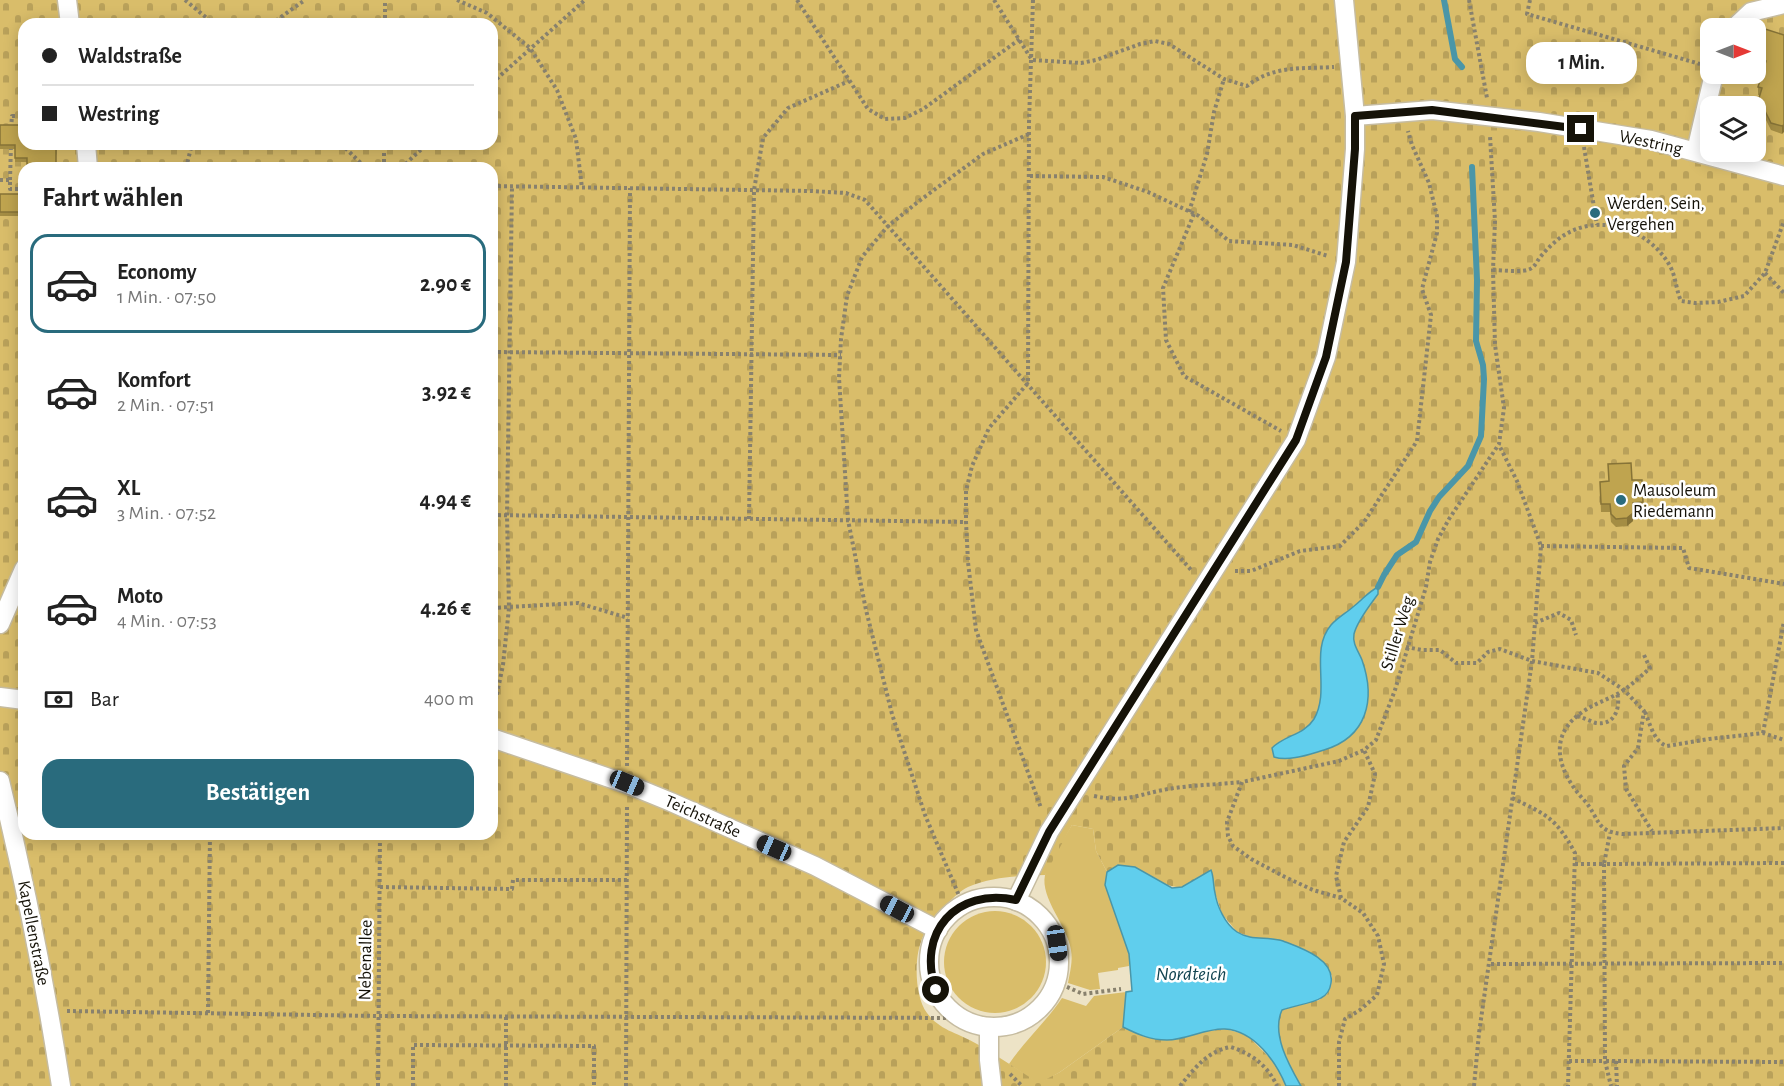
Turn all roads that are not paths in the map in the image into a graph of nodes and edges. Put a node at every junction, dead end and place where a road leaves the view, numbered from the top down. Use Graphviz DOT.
graph roads {
  1 [pos="67,0"];
  2 [pos="1344,0"];
  3 [pos="1784,4"];
  4 [pos="69,18"];
  5 [pos="1745,18"];
  6 [pos="1712,84"];
  7 [pos="1355,116"];
  8 [pos="1696,151"];
  9 [pos="1784,176"];
  10 [pos="18,583"];
  11 [pos="0,624"];
  12 [pos="0,697"];
  13 [pos="18,699"];
  14 [pos="498,740"];
  15 [pos="0,781"];
  16 [pos="1016,900"];
  17 [pos="938,930"];
  18 [pos="989,1027"];
  19 [pos="61,1086"];
  20 [pos="992,1086"];
  1 -- 4 [label="street"];
  2 -- 7 [label="street"];
  3 -- 5 [label="street"];
  6 -- 8 [label="street, Westring"];
  7 -- 8 [label="street, Westring"];
  7 -- 16 [label="street"];
  8 -- 9 [label="street, Westring"];
  10 -- 11 [label="street"];
  12 -- 13 [label="street"];
  14 -- 17 [label="street, Teichstraße"];
  15 -- 19 [label="street, Kapellenstraße"];
  16 -- 17 [label="street"];
  16 -- 18 [label="street"];
  17 -- 18 [label="street"];
  18 -- 20 [label="street"];
}
